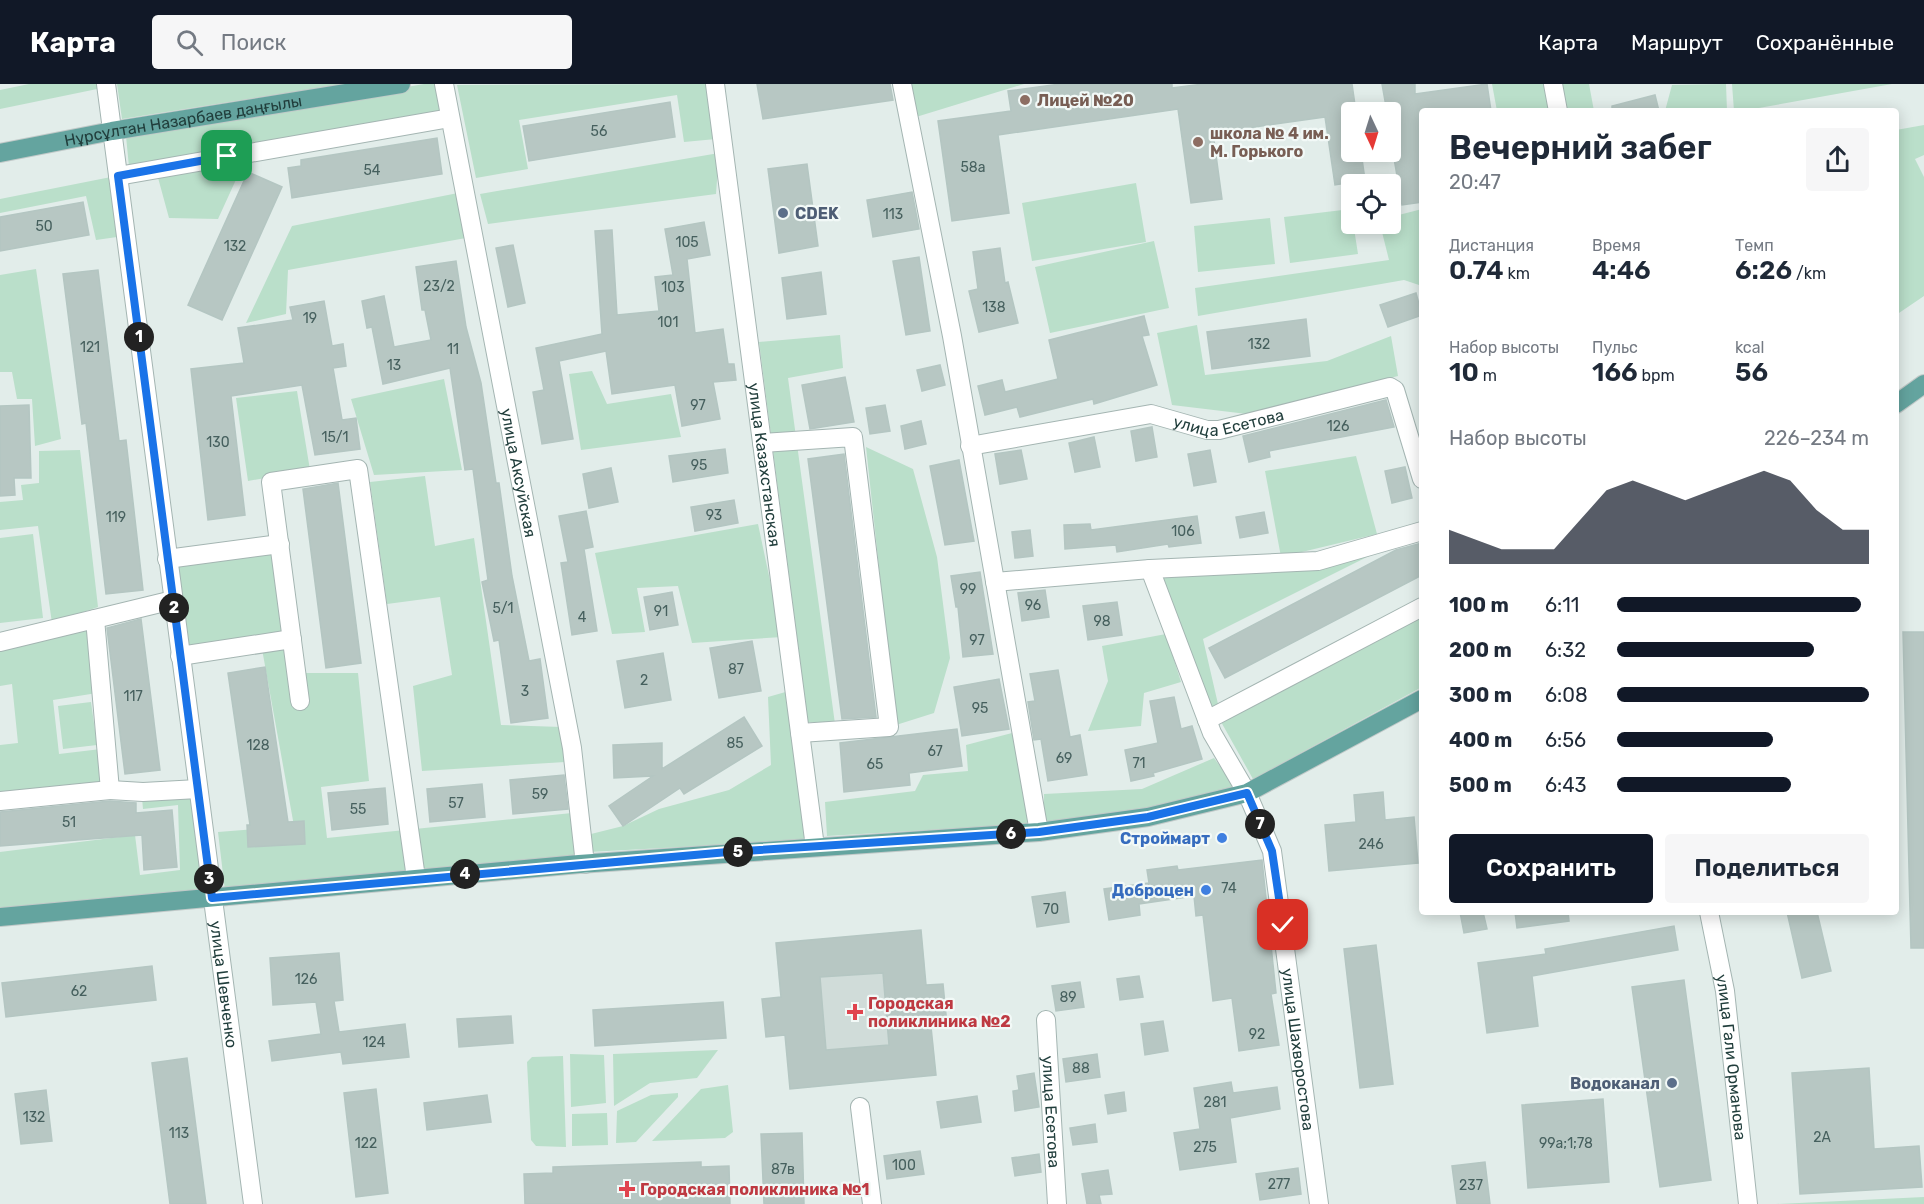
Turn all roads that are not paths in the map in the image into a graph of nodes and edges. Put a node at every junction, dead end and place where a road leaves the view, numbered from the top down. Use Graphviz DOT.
graph roads {
  1 [pos="106,84"];
  2 [pos="401,84"];
  3 [pos="444,84"];
  4 [pos="715,84"];
  5 [pos="902,84"];
  6 [pos="1553,84"];
  7 [pos="1557,108"];
  8 [pos="450,117"];
  9 [pos="112,131"];
  10 [pos="0,153"];
  11 [pos="118,176"];
  12 [pos="1924,384"];
  13 [pos="1899,402"];
  14 [pos="762,443"];
  15 [pos="970,446"];
  16 [pos="1419,469"];
  17 [pos="1419,532"];
  18 [pos="280,544"];
  19 [pos="168,559"];
  20 [pos="1150,569"];
  21 [pos="995,582"];
  22 [pos="173,600"];
  23 [pos="1419,609"];
  24 [pos="95,619"];
  25 [pos="292,639"];
  26 [pos="0,642"];
  27 [pos="180,656"];
  28 [pos="300,701"];
  29 [pos="1419,701"];
  30 [pos="1207,720"];
  31 [pos="800,733"];
  32 [pos="198,789"];
  33 [pos="110,790"];
  34 [pos="1247,793"];
  35 [pos="0,801"];
  36 [pos="1039,832"];
  37 [pos="815,847"];
  38 [pos="585,864"];
  39 [pos="416,878"];
  40 [pos="212,898"];
  41 [pos="1710,915"];
  42 [pos="0,917"];
  43 [pos="1046,1020"];
  44 [pos="860,1107"];
  45 [pos="253,1204"];
  46 [pos="872,1204"];
  47 [pos="1057,1204"];
  48 [pos="1319,1204"];
  49 [pos="1748,1204"];
  1 -- 9 [label="street, улица Шевченко"];
  2 -- 9 [label="main road, Нұрсұлтан Назарбаев даңғылы"];
  3 -- 8 [label="street, улица Аксуйская"];
  4 -- 14 [label="street, улица Казахстанская"];
  5 -- 15 [label="street"];
  6 -- 7 [label="street"];
  8 -- 11 [label="street"];
  8 -- 38 [label="street, улица Аксуйская"];
  9 -- 10 [label="main road, Нұрсұлтан Назарбаев даңғылы"];
  9 -- 11 [label="street, улица Шевченко"];
  11 -- 19 [label="street, улица Шевченко"];
  12 -- 13 [label="main road"];
  14 -- 31 [label="street, улица Казахстанская"];
  14 -- 31 [label="street"];
  15 -- 16 [label="street, улица Есетова"];
  15 -- 21 [label="street"];
  17 -- 20 [label="street"];
  18 -- 19 [label="street"];
  18 -- 25 [label="street"];
  18 -- 39 [label="street"];
  19 -- 22 [label="street, улица Шевченко"];
  20 -- 21 [label="street"];
  20 -- 30 [label="street, улица Шахворостова"];
  21 -- 36 [label="street"];
  22 -- 24 [label="street"];
  22 -- 27 [label="street, улица Шевченко"];
  23 -- 30 [label="street"];
  24 -- 26 [label="street"];
  24 -- 33 [label="street"];
  25 -- 27 [label="street"];
  25 -- 28 [label="street"];
  27 -- 32 [label="street, улица Шевченко"];
  29 -- 34 [label="main road"];
  30 -- 34 [label="street, улица Шахворостова"];
  31 -- 37 [label="street, улица Казахстанская"];
  32 -- 33 [label="street"];
  32 -- 40 [label="street, улица Шевченко"];
  33 -- 35 [label="street"];
  34 -- 36 [label="main road"];
  34 -- 48 [label="street, улица Шахворостова"];
  36 -- 37 [label="main road"];
  37 -- 38 [label="main road"];
  38 -- 39 [label="main road"];
  39 -- 40 [label="main road"];
  40 -- 42 [label="main road"];
  40 -- 45 [label="street, улица Шевченко"];
  41 -- 49 [label="street, улица Гали Орманова"];
  43 -- 47 [label="street, улица Есетова"];
  44 -- 46 [label="street"];
}
